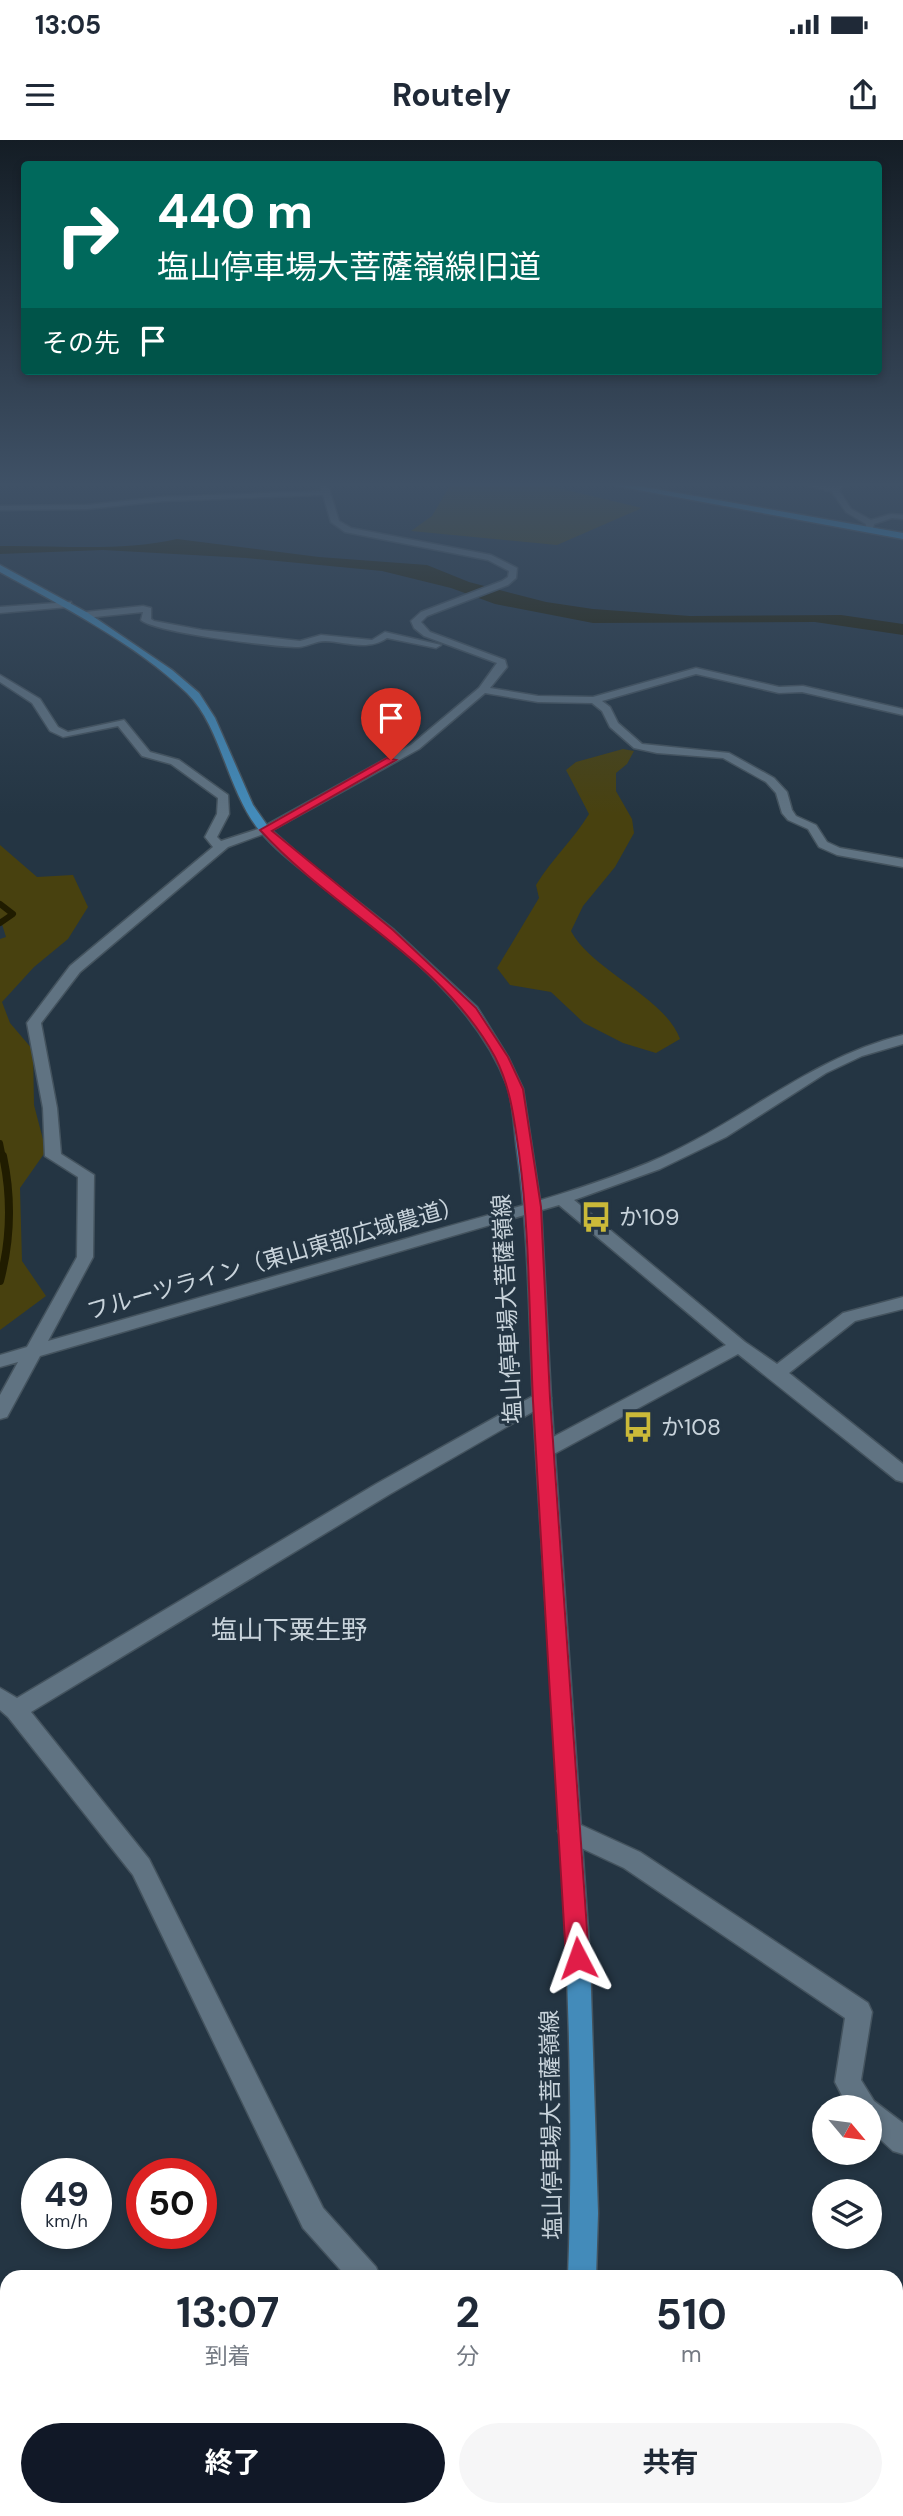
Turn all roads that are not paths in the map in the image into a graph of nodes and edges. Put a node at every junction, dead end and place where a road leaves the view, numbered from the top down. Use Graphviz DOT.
graph roads {
  1 [pos="47,593"];
  2 [pos="479,593"];
  3 [pos="68,604"];
  4 [pos="0,610"];
  5 [pos="85,615"];
  6 [pos="488,655"];
  7 [pos="0,678"];
  8 [pos="483,690"];
  9 [pos="594,700"];
  10 [pos="903,712"];
  11 [pos="265,830"];
  12 [pos="220,848"];
  13 [pos="903,863"];
  14 [pos="903,1039"];
  15 [pos="562,1199"];
  16 [pos="533,1207"];
  17 [pos="903,1303"];
  18 [pos="739,1346"];
  19 [pos="32,1351"];
  20 [pos="0,1361"];
  21 [pos="777,1373"];
  22 [pos="542,1398"];
  23 [pos="0,1412"];
  24 [pos="545,1450"];
  25 [pos="903,1475"];
  26 [pos="8,1704"];
  27 [pos="570,1831"];
  28 [pos="856,2095"];
  29 [pos="882,2123"];
  30 [pos="903,2141"];
  31 [pos="360,2270"];
  32 [pos="582,2270"];
  1 -- 3 [label="main road, 塩山停車場大菩薩嶺線"];
  2 -- 6 [label="street"];
  3 -- 4 [label="street"];
  3 -- 5 [label="main road, 塩山停車場大菩薩嶺線"];
  5 -- 6 [label="street"];
  5 -- 11 [label="main road, 塩山停車場大菩薩嶺線"];
  6 -- 8 [label="street"];
  7 -- 12 [label="street"];
  8 -- 9 [label="street"];
  8 -- 11 [label="street"];
  9 -- 10 [label="street"];
  9 -- 13 [label="street"];
  11 -- 12 [label="street"];
  11 -- 16 [label="main road, 塩山停車場大菩薩嶺線"];
  12 -- 19 [label="street"];
  14 -- 15 [label="street, フルーツライン（東山東部広域農道）"];
  15 -- 16 [label="street, フルーツライン（東山東部広域農道）"];
  15 -- 18 [label="street"];
  16 -- 19 [label="street, フルーツライン（東山東部広域農道）"];
  16 -- 22 [label="main road, 塩山停車場大菩薩嶺線"];
  17 -- 21 [label="street"];
  18 -- 21 [label="street"];
  18 -- 24 [label="street"];
  19 -- 20 [label="street, フルーツライン（東山東部広域農道）"];
  19 -- 23 [label="street"];
  21 -- 25 [label="street"];
  22 -- 24 [label="main road, 塩山停車場大菩薩嶺線"];
  22 -- 26 [label="street"];
  24 -- 27 [label="main road, 塩山停車場大菩薩嶺線"];
  26 -- 31 [label="street"];
  27 -- 28 [label="street"];
  27 -- 32 [label="main road, 塩山停車場大菩薩嶺線"];
  29 -- 30 [label="street"];
}
